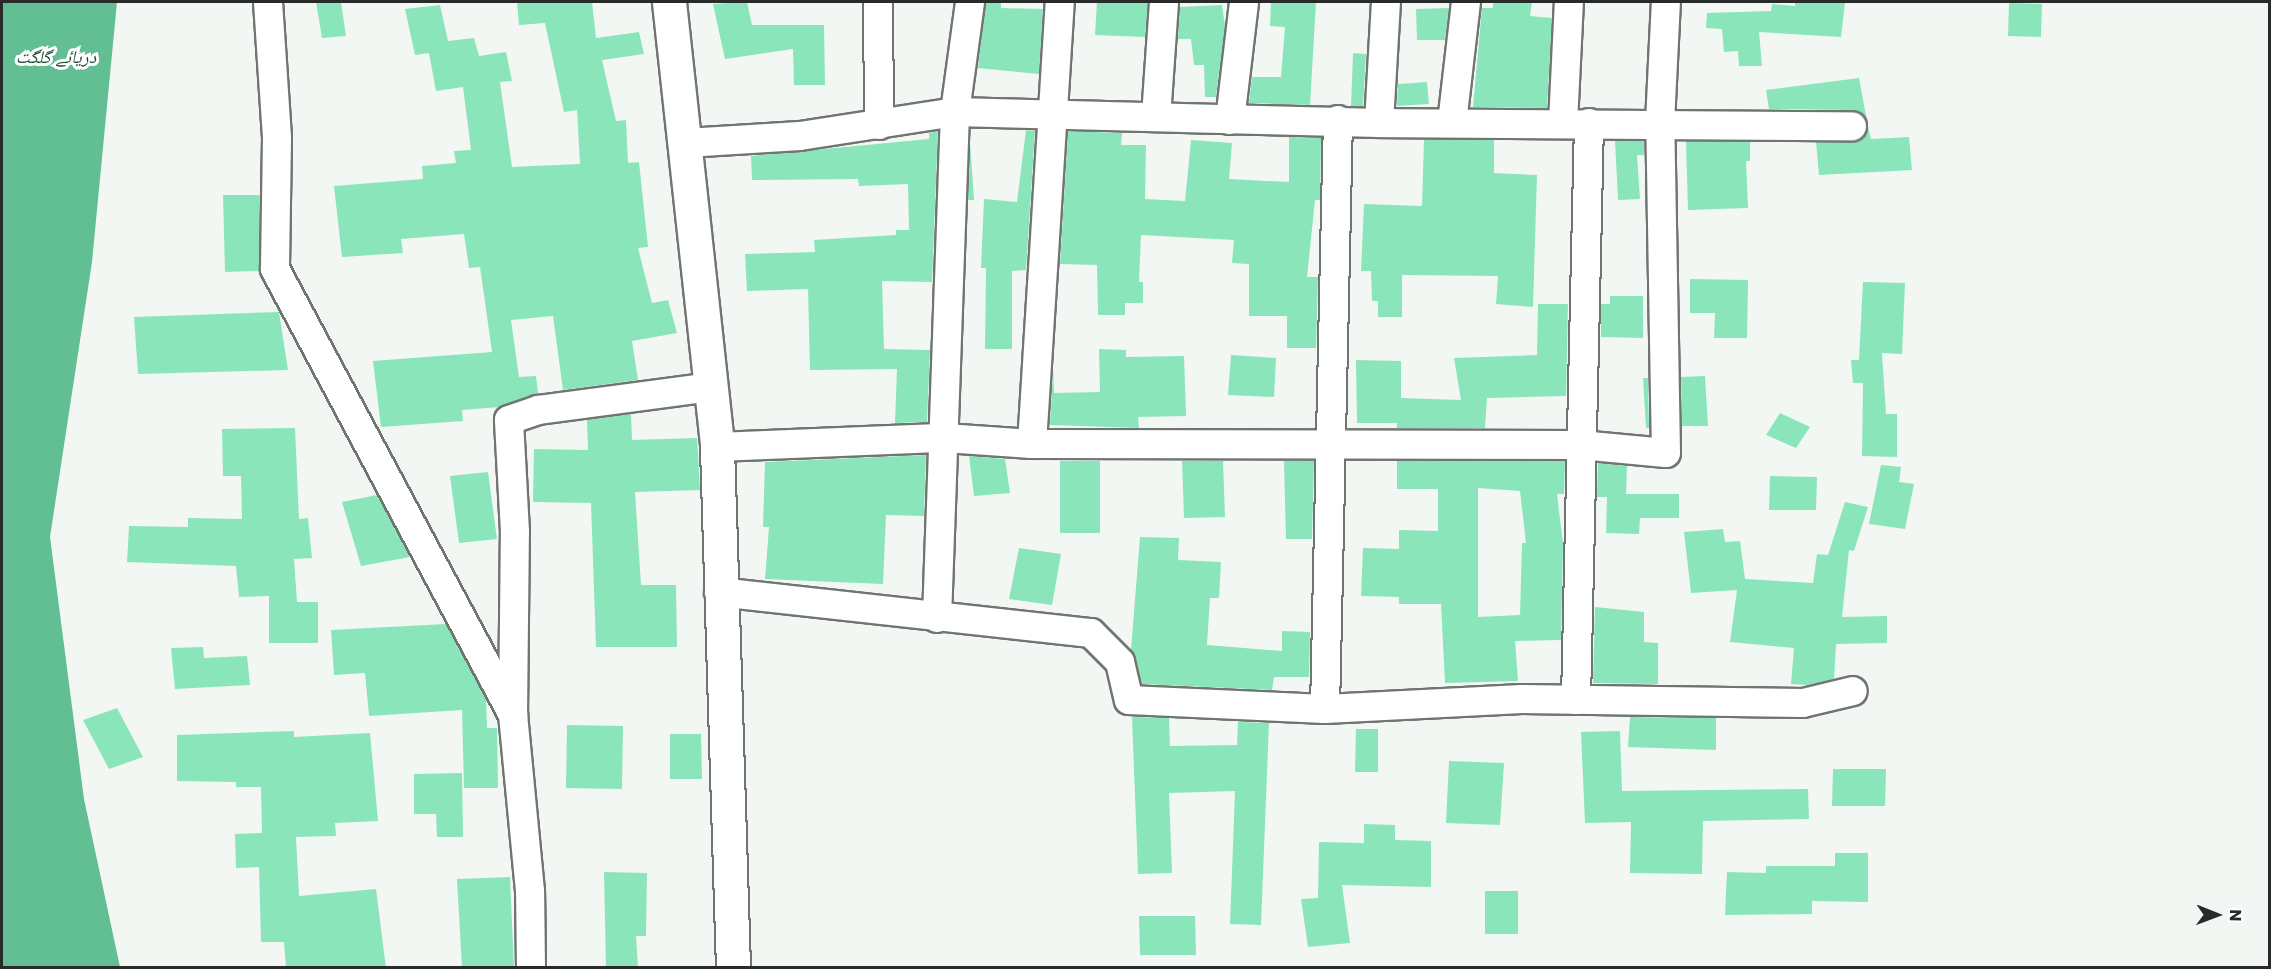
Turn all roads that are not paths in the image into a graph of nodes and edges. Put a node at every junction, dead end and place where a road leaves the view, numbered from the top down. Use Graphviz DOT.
graph roads {
  1 [pos="268,2"];
  2 [pos="669,2"];
  3 [pos="878,2"];
  4 [pos="970,2"];
  5 [pos="1060,2"];
  6 [pos="1164,2"];
  7 [pos="1244,2"];
  8 [pos="1386,2"];
  9 [pos="1466,2"];
  10 [pos="1569,2"];
  11 [pos="1666,2"];
  12 [pos="955,112"];
  13 [pos="1052,117"];
  14 [pos="1156,117"];
  15 [pos="1230,120"];
  16 [pos="1338,120"];
  17 [pos="1379,123"];
  18 [pos="1452,123"];
  19 [pos="1576,123"];
  20 [pos="1660,123"];
  21 [pos="879,125"];
  22 [pos="1852,126"];
  23 [pos="686,143"];
  24 [pos="711,387"];
  25 [pos="945,438"];
  26 [pos="1032,444"];
  27 [pos="1331,445"];
  28 [pos="1580,445"];
  29 [pos="717,447"];
  30 [pos="719,592"];
  31 [pos="937,618"];
  32 [pos="1853,691"];
  33 [pos="1576,700"];
  34 [pos="1325,709"];
  35 [pos="513,715"];
  36 [pos="531,968"];
  37 [pos="733,968"];
  1 -- 35 [label="street"];
  2 -- 23 [label="main road"];
  3 -- 21 [label="street"];
  4 -- 12 [label="street"];
  5 -- 13 [label="street"];
  6 -- 14 [label="street"];
  7 -- 15 [label="street"];
  8 -- 17 [label="street"];
  9 -- 18 [label="street"];
  10 -- 19 [label="street"];
  11 -- 20 [label="street"];
  12 -- 13 [label="street"];
  12 -- 21 [label="street"];
  12 -- 25 [label="street"];
  13 -- 14 [label="street"];
  13 -- 26 [label="street"];
  14 -- 15 [label="street"];
  15 -- 16 [label="street"];
  16 -- 17 [label="street"];
  16 -- 27 [label="street"];
  17 -- 18 [label="street"];
  18 -- 19 [label="street"];
  19 -- 20 [label="street"];
  19 -- 28 [label="street"];
  20 -- 22 [label="street"];
  20 -- 28 [label="street"];
  21 -- 23 [label="street"];
  23 -- 24 [label="main road"];
  24 -- 29 [label="main road"];
  24 -- 35 [label="street"];
  25 -- 26 [label="street"];
  25 -- 29 [label="street"];
  25 -- 31 [label="street"];
  26 -- 27 [label="street"];
  27 -- 28 [label="street"];
  27 -- 34 [label="street"];
  28 -- 33 [label="street"];
  29 -- 30 [label="main road"];
  30 -- 31 [label="street"];
  30 -- 37 [label="main road"];
  31 -- 34 [label="street"];
  32 -- 33 [label="street"];
  33 -- 34 [label="street"];
  35 -- 36 [label="street"];
}
